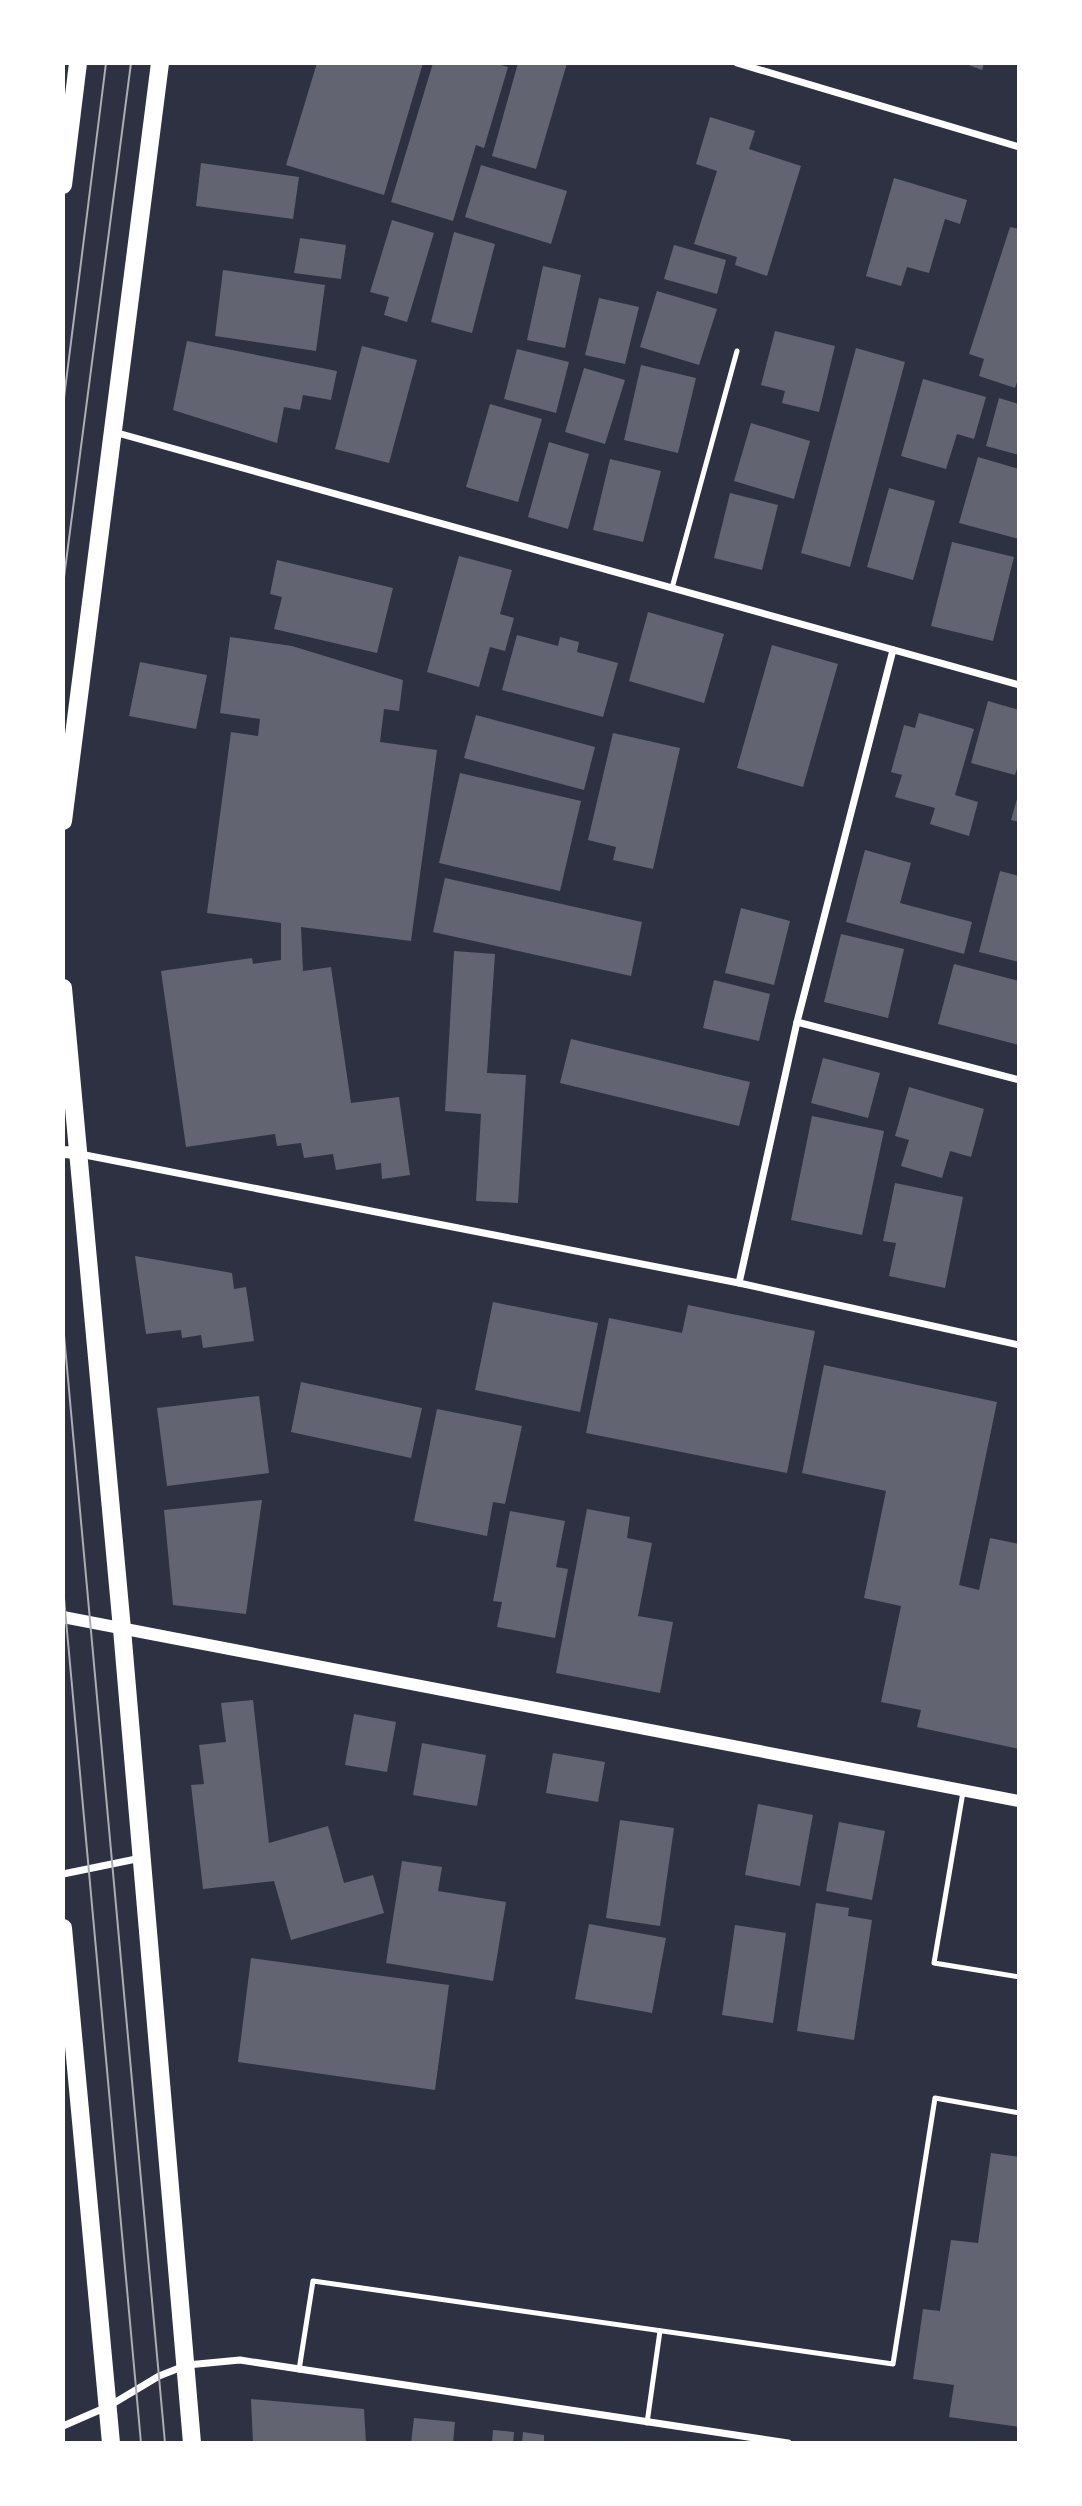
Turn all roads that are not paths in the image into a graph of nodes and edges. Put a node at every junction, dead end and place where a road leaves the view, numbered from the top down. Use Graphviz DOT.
graph roads {
  1 [pos="78,63"];
  2 [pos="160,63"];
  3 [pos="737,63"];
  4 [pos="1019,147"];
  5 [pos="63,185"];
  6 [pos="737,351"];
  7 [pos="114,432"];
  8 [pos="673,587"];
  9 [pos="893,650"];
  10 [pos="1019,685"];
  11 [pos="63,821"];
  12 [pos="63,988"];
  13 [pos="797,1022"];
  14 [pos="1019,1080"];
  15 [pos="70,1153"];
  16 [pos="739,1283"];
  17 [pos="1019,1345"];
  18 [pos="63,1617"];
  19 [pos="122,1629"];
  20 [pos="963,1790"];
  21 [pos="1019,1801"];
  22 [pos="141,1858"];
  23 [pos="63,1874"];
  24 [pos="63,1928"];
  25 [pos="1019,1978"];
  26 [pos="1019,2113"];
  27 [pos="660,2331"];
  28 [pos="187,2365"];
  29 [pos="299,2370"];
  30 [pos="109,2406"];
  31 [pos="648,2423"];
  32 [pos="63,2426"];
  33 [pos="111,2443"];
  34 [pos="192,2443"];
  35 [pos="788,2443"];
  1 -- 5 [label="main road"];
  2 -- 7 [label="main road"];
  3 -- 4 [label="street"];
  6 -- 8 [label="lane"];
  7 -- 8 [label="street"];
  7 -- 11 [label="main road"];
  8 -- 9 [label="street"];
  9 -- 10 [label="street"];
  9 -- 13 [label="street"];
  12 -- 15 [label="main road"];
  13 -- 14 [label="street"];
  13 -- 16 [label="street"];
  15 -- 16 [label="street"];
  15 -- 19 [label="main road"];
  16 -- 17 [label="street"];
  18 -- 19 [label="street"];
  19 -- 20 [label="street"];
  19 -- 22 [label="main road"];
  20 -- 21 [label="street"];
  20 -- 25 [label="lane"];
  22 -- 23 [label="street"];
  22 -- 28 [label="main road"];
  24 -- 30 [label="main road"];
  26 -- 27 [label="lane"];
  27 -- 29 [label="lane"];
  27 -- 31 [label="lane"];
  28 -- 29 [label="street"];
  28 -- 30 [label="street"];
  28 -- 34 [label="main road"];
  29 -- 31 [label="street"];
  30 -- 32 [label="street"];
  30 -- 33 [label="main road"];
  31 -- 35 [label="street"];
}
